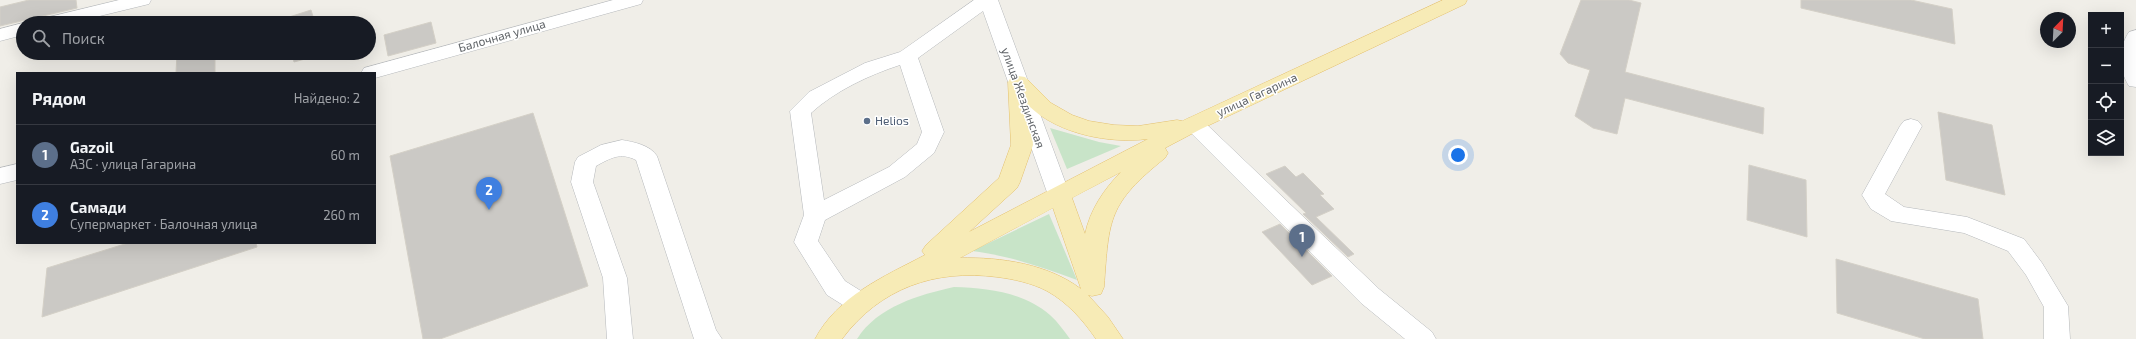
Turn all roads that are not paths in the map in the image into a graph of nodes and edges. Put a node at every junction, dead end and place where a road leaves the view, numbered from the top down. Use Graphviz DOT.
graph roads {
  1 [pos="142,0"];
  2 [pos="634,0"];
  3 [pos="987,0"];
  4 [pos="1458,0"];
  5 [pos="77,16"];
  6 [pos="16,31"];
  7 [pos="0,35"];
  8 [pos="2136,36"];
  9 [pos="907,56"];
  10 [pos="375,72"];
  11 [pos="2136,81"];
  12 [pos="1018,82"];
  13 [pos="1194,124"];
  14 [pos="1911,126"];
  15 [pos="16,172"];
  16 [pos="0,176"];
  17 [pos="1059,195"];
  18 [pos="815,215"];
  19 [pos="896,281"];
  20 [pos="1092,287"];
  21 [pos="860,303"];
  22 [pos="829,334"];
  23 [pos="702,338"];
  24 [pos="620,339"];
  25 [pos="1110,339"];
  26 [pos="1423,339"];
  27 [pos="2058,339"];
  1 -- 5 [label="street"];
  2 -- 10 [label="street, Балочная улица"];
  3 -- 9 [label="street"];
  3 -- 12 [label="street, улица Жездинская"];
  4 -- 13 [label="main road, улица Гагарина"];
  6 -- 7 [label="street"];
  8 -- 11 [label="street"];
  9 -- 18 [label="street"];
  9 -- 18 [label="street"];
  12 -- 13 [label="main road"];
  12 -- 17 [label="street, улица Жездинская"];
  12 -- 19 [label="main road"];
  13 -- 17 [label="main road, улица Гагарина"];
  13 -- 20 [label="main road"];
  13 -- 26 [label="street"];
  14 -- 27 [label="street"];
  15 -- 16 [label="street"];
  17 -- 19 [label="main road, улица Гагарина"];
  17 -- 20 [label="main road"];
  18 -- 21 [label="street"];
  19 -- 21 [label="main road"];
  19 -- 25 [label="main road"];
  20 -- 25 [label="main road"];
  21 -- 22 [label="main road"];
  23 -- 24 [label="street"];
}
